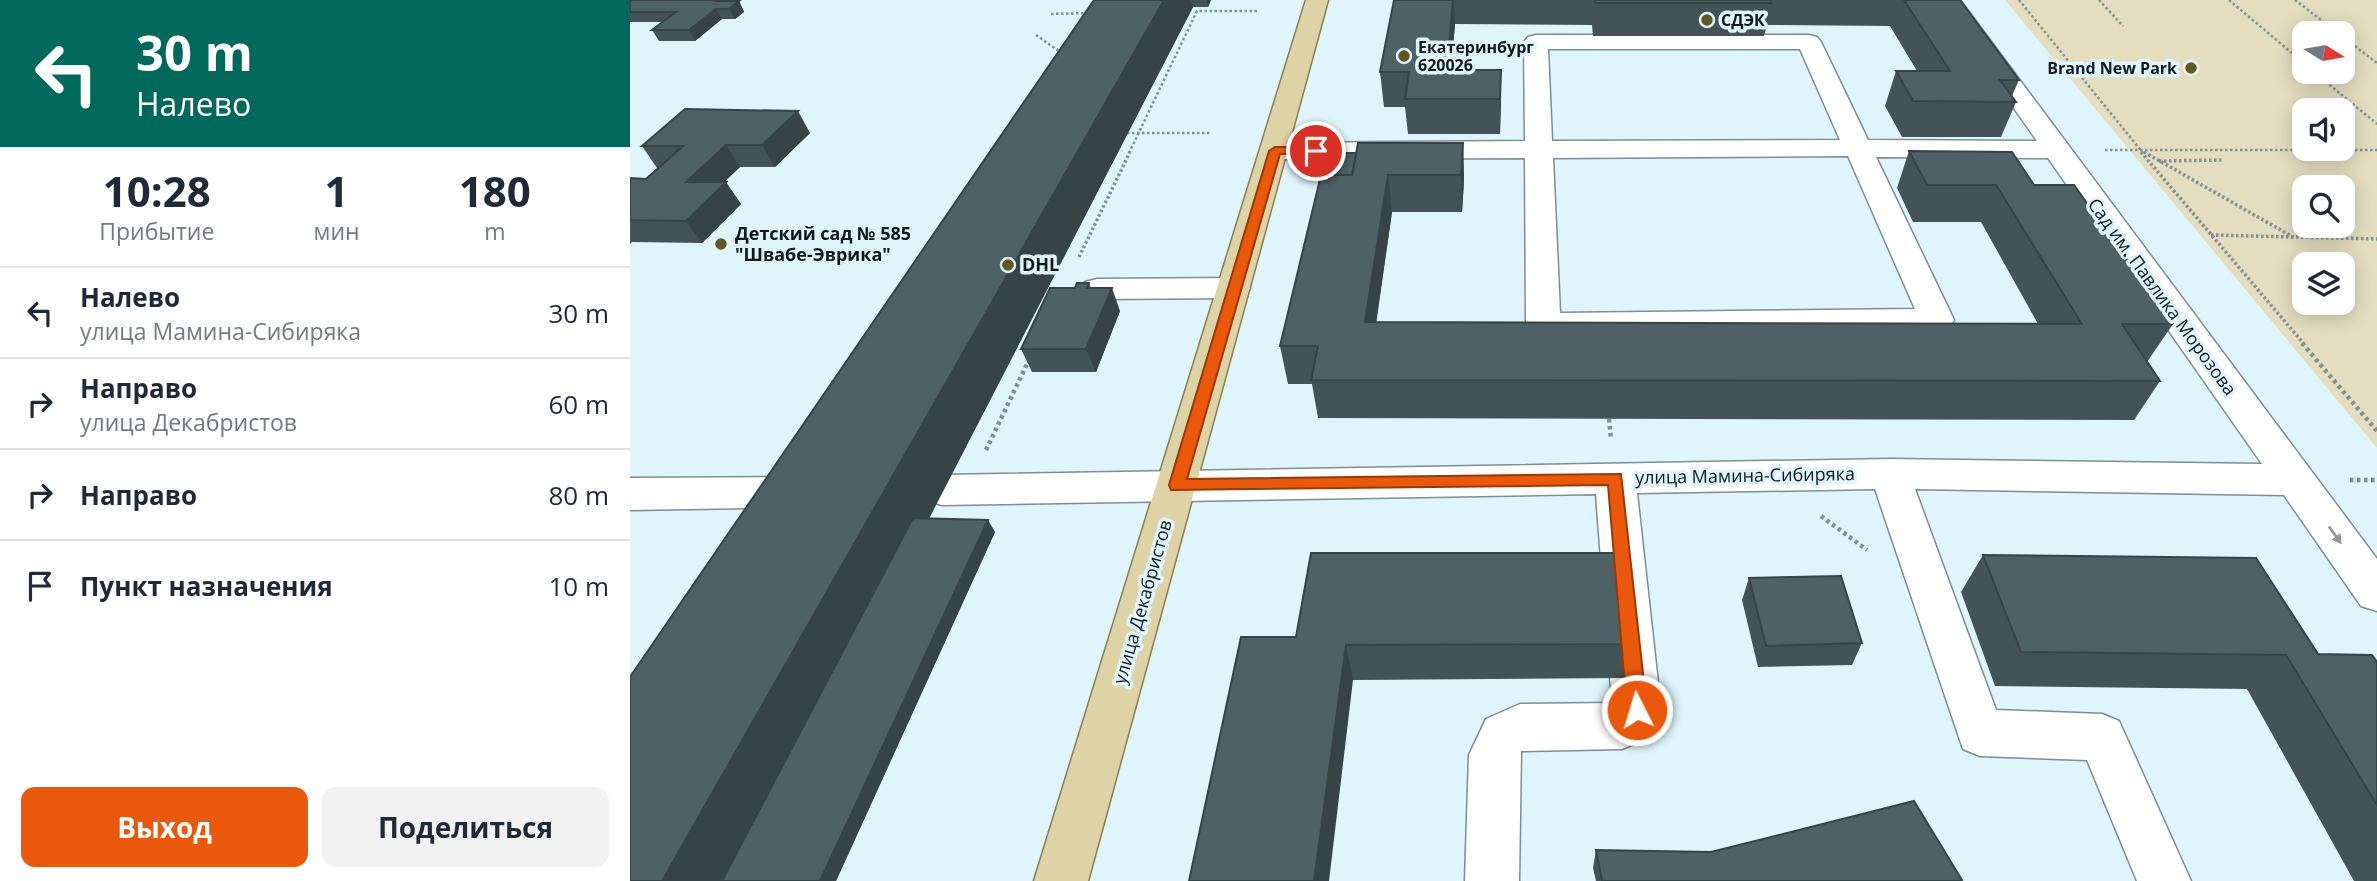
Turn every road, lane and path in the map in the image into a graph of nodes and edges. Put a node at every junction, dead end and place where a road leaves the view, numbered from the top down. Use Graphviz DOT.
graph roads {
  1 [pos="1317,0"];
  2 [pos="1949,0"];
  3 [pos="2019,0"];
  4 [pos="2099,0"];
  5 [pos="2229,0"];
  6 [pos="2295,0"];
  7 [pos="1258,10"];
  8 [pos="1051,14"];
  9 [pos="1091,21"];
  10 [pos="2323,21"];
  11 [pos="2123,26"];
  12 [pos="1036,34"];
  13 [pos="2356,47"];
  14 [pos="2292,53"];
  15 [pos="1067,57"];
  16 [pos="2377,63"];
  17 [pos="2329,84"];
  18 [pos="2377,124"];
  19 [pos="1127,133"];
  20 [pos="1138,133"];
  21 [pos="1211,133"];
  22 [pos="1858,148"];
  23 [pos="1541,150"];
  24 [pos="2056,150"];
  25 [pos="2098,150"];
  26 [pos="2140,150"];
  27 [pos="2377,150"];
  28 [pos="1275,151"];
  29 [pos="2158,160"];
  30 [pos="2224,160"];
  31 [pos="2211,235"];
  32 [pos="2292,236"];
  33 [pos="2292,237"];
  34 [pos="2335,238"];
  35 [pos="2377,239"];
  36 [pos="1086,278"];
  37 [pos="1234,288"];
  38 [pos="1034,351"];
  39 [pos="2377,431"];
  40 [pos="796,458"];
  41 [pos="981,460"];
  42 [pos="1890,474"];
  43 [pos="1767,476"];
  44 [pos="1615,478"];
  45 [pos="2295,480"];
  46 [pos="1177,485"];
  47 [pos="942,490"];
  48 [pos="828,492"];
  49 [pos="772,493"];
  50 [pos="630,494"];
  51 [pos="750,527"];
  52 [pos="2377,593"];
  53 [pos="1933,599"];
  54 [pos="1061,881"];
  55 [pos="1492,881"];
  56 [pos="2164,881"];
  1 -- 28 [label="main road, улица Декабристов"];
  2 -- 24 [label="street, Сад им. Павлика Морозова"];
  3 -- 26 [label="path"];
  4 -- 11 [label="path"];
  5 -- 14 [label="path"];
  6 -- 10 [label="path"];
  7 -- 20 [label="path"];
  8 -- 9 [label="path"];
  12 -- 15 [label="path"];
  13 -- 16 [label="path"];
  17 -- 18 [label="path"];
  19 -- 20 [label="path"];
  20 -- 21 [label="path"];
  20 -- 36 [label="path"];
  22 -- 23 [label="street"];
  22 -- 23 [label="street"];
  22 -- 23 [label="street"];
  22 -- 24 [label="street"];
  23 -- 28 [label="street"];
  24 -- 45 [label="street, Сад им. Павлика Морозова"];
  25 -- 26 [label="path"];
  26 -- 27 [label="path"];
  26 -- 29 [label="path"];
  26 -- 31 [label="path"];
  28 -- 37 [label="main road, улица Декабристов"];
  29 -- 30 [label="path"];
  29 -- 32 [label="path"];
  31 -- 33 [label="path"];
  31 -- 39 [label="path"];
  34 -- 35 [label="path"];
  36 -- 37 [label="street"];
  37 -- 46 [label="main road, улица Декабристов"];
  38 -- 41 [label="path"];
  40 -- 49 [label="street"];
  42 -- 43 [label="street, улица Мамина-Сибиряка"];
  42 -- 45 [label="street, улица Мамина-Сибиряка"];
  42 -- 53 [label="street"];
  43 -- 44 [label="street, улица Мамина-Сибиряка"];
  43 -- 53 [label="path"];
  44 -- 46 [label="street, улица Мамина-Сибиряка"];
  44 -- 55 [label="street"];
  45 -- 52 [label="street, Сад им. Павлика Морозова, one-way"];
  46 -- 47 [label="street, улица Мамина-Сибиряка"];
  46 -- 54 [label="main road, улица Декабристов"];
  48 -- 49 [label="street"];
  49 -- 50 [label="street"];
  49 -- 51 [label="street"];
  53 -- 56 [label="street"];
}
